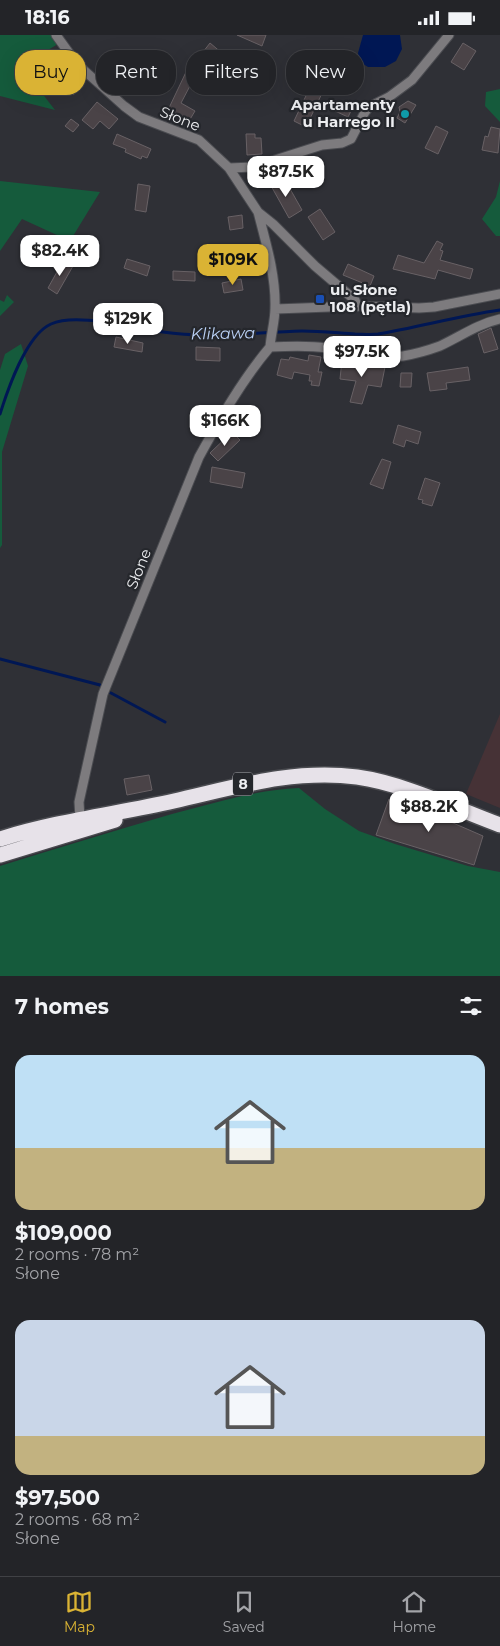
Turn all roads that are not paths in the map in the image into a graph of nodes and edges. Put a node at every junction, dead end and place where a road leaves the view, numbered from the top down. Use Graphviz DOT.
graph roads {
  1 [pos="56,35"];
  2 [pos="449,35"];
  3 [pos="228,168"];
  4 [pos="258,212"];
  5 [pos="500,294"];
  6 [pos="357,306"];
  7 [pos="275,309"];
  8 [pos="500,319"];
  9 [pos="270,342"];
  10 [pos="80,825"];
  11 [pos="500,825"];
  12 [pos="0,839"];
  13 [pos="0,855"];
  1 -- 3 [label="street, Słone"];
  2 -- 3 [label="street"];
  3 -- 4 [label="street, Słone"];
  4 -- 6 [label="street, Słone"];
  4 -- 7 [label="street, Słone"];
  5 -- 6 [label="street"];
  6 -- 7 [label="street"];
  7 -- 9 [label="street, Słone"];
  8 -- 9 [label="street"];
  9 -- 10 [label="street, Słone"];
  10 -- 11 [label="highway, 8"];
  10 -- 12 [label="highway, 8"];
  10 -- 13 [label="highway, 8"];
}
